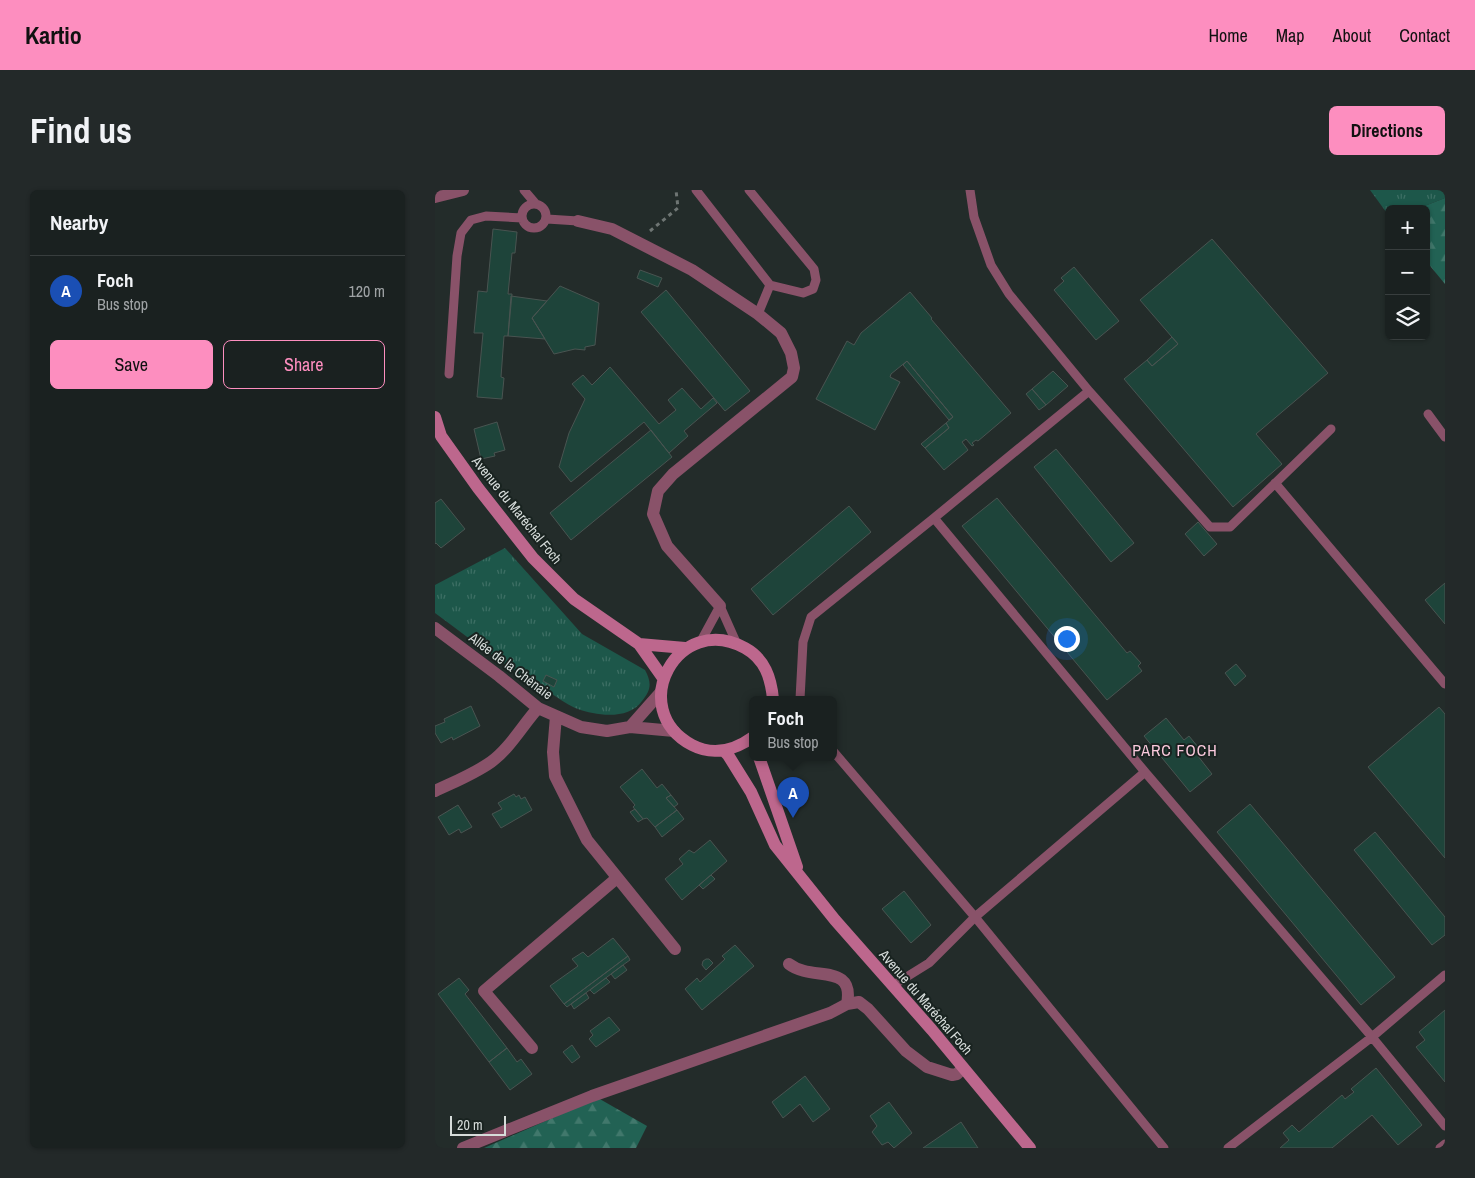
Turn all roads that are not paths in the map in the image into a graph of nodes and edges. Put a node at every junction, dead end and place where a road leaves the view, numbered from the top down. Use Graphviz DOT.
graph roads {
  1 [pos="463,190"];
  2 [pos="525,190"];
  3 [pos="696,190"];
  4 [pos="749,190"];
  5 [pos="971,190"];
  6 [pos="435,197"];
  7 [pos="535,204"];
  8 [pos="522,218"];
  9 [pos="547,219"];
  10 [pos="578,221"];
  11 [pos="770,285"];
  12 [pos="758,314"];
  13 [pos="449,374"];
  14 [pos="1089,391"];
  15 [pos="1428,414"];
  16 [pos="435,417"];
  17 [pos="1331,429"];
  18 [pos="1445,437"];
  19 [pos="1275,483"];
  20 [pos="934,518"];
  21 [pos="720,606"];
  22 [pos="435,628"];
  23 [pos="701,641"];
  24 [pos="736,642"];
  25 [pos="639,644"];
  26 [pos="685,648"];
  27 [pos="663,678"];
  28 [pos="1445,684"];
  29 [pos="661,692"];
  30 [pos="773,696"];
  31 [pos="800,696"];
  32 [pos="537,708"];
  33 [pos="556,716"];
  34 [pos="630,727"];
  35 [pos="674,731"];
  36 [pos="749,740"];
  37 [pos="724,751"];
  38 [pos="837,756"];
  39 [pos="760,761"];
  40 [pos="1145,772"];
  41 [pos="435,790"];
  42 [pos="800,876"];
  43 [pos="617,878"];
  44 [pos="975,917"];
  45 [pos="675,949"];
  46 [pos="789,964"];
  47 [pos="1445,975"];
  48 [pos="892,986"];
  49 [pos="847,1004"];
  50 [pos="1372,1037"];
  51 [pos="532,1048"];
  52 [pos="963,1068"];
  53 [pos="1445,1126"];
  54 [pos="1445,1144"];
  55 [pos="463,1148"];
  56 [pos="1030,1148"];
  57 [pos="1164,1148"];
  58 [pos="1228,1148"];
  59 [pos="1440,1148"];
  1 -- 6 [label="street"];
  2 -- 7 [label="lane"];
  3 -- 11 [label="lane"];
  4 -- 11 [label="lane"];
  5 -- 14 [label="lane"];
  7 -- 8 [label="lane"];
  7 -- 9 [label="lane"];
  8 -- 9 [label="lane"];
  8 -- 13 [label="lane"];
  9 -- 10 [label="lane"];
  10 -- 12 [label="street"];
  11 -- 12 [label="lane"];
  12 -- 21 [label="street"];
  14 -- 19 [label="lane"];
  14 -- 20 [label="lane"];
  15 -- 18 [label="lane"];
  16 -- 25 [label="main road, Avenue du Maréchal Foch"];
  17 -- 19 [label="lane"];
  19 -- 28 [label="lane"];
  20 -- 31 [label="lane"];
  20 -- 40 [label="lane"];
  21 -- 23 [label="lane"];
  21 -- 24 [label="lane"];
  22 -- 32 [label="street, Allée de la Chênaie"];
  23 -- 24 [label="main road"];
  23 -- 26 [label="main road"];
  24 -- 30 [label="main road"];
  25 -- 26 [label="main road"];
  25 -- 27 [label="main road"];
  26 -- 27 [label="main road"];
  27 -- 29 [label="main road"];
  29 -- 34 [label="street"];
  29 -- 35 [label="main road"];
  32 -- 33 [label="street, Allée de la Chênaie"];
  32 -- 41 [label="street"];
  33 -- 34 [label="street, Allée de la Chênaie"];
  33 -- 43 [label="street"];
  34 -- 35 [label="street, Allée de la Chênaie"];
  35 -- 37 [label="main road"];
  36 -- 37 [label="main road"];
  37 -- 42 [label="main road, Avenue du Maréchal Foch"];
  38 -- 44 [label="lane"];
  39 -- 42 [label="main road"];
  40 -- 44 [label="lane"];
  40 -- 50 [label="lane"];
  42 -- 48 [label="main road, Avenue du Maréchal Foch"];
  43 -- 45 [label="street"];
  43 -- 51 [label="street"];
  44 -- 48 [label="lane"];
  44 -- 57 [label="lane"];
  46 -- 49 [label="street"];
  47 -- 50 [label="lane"];
  48 -- 52 [label="main road, Avenue du Maréchal Foch"];
  49 -- 52 [label="street"];
  49 -- 55 [label="street"];
  50 -- 53 [label="lane"];
  50 -- 58 [label="lane"];
  52 -- 56 [label="main road, Avenue du Maréchal Foch"];
  54 -- 59 [label="lane"];
}
